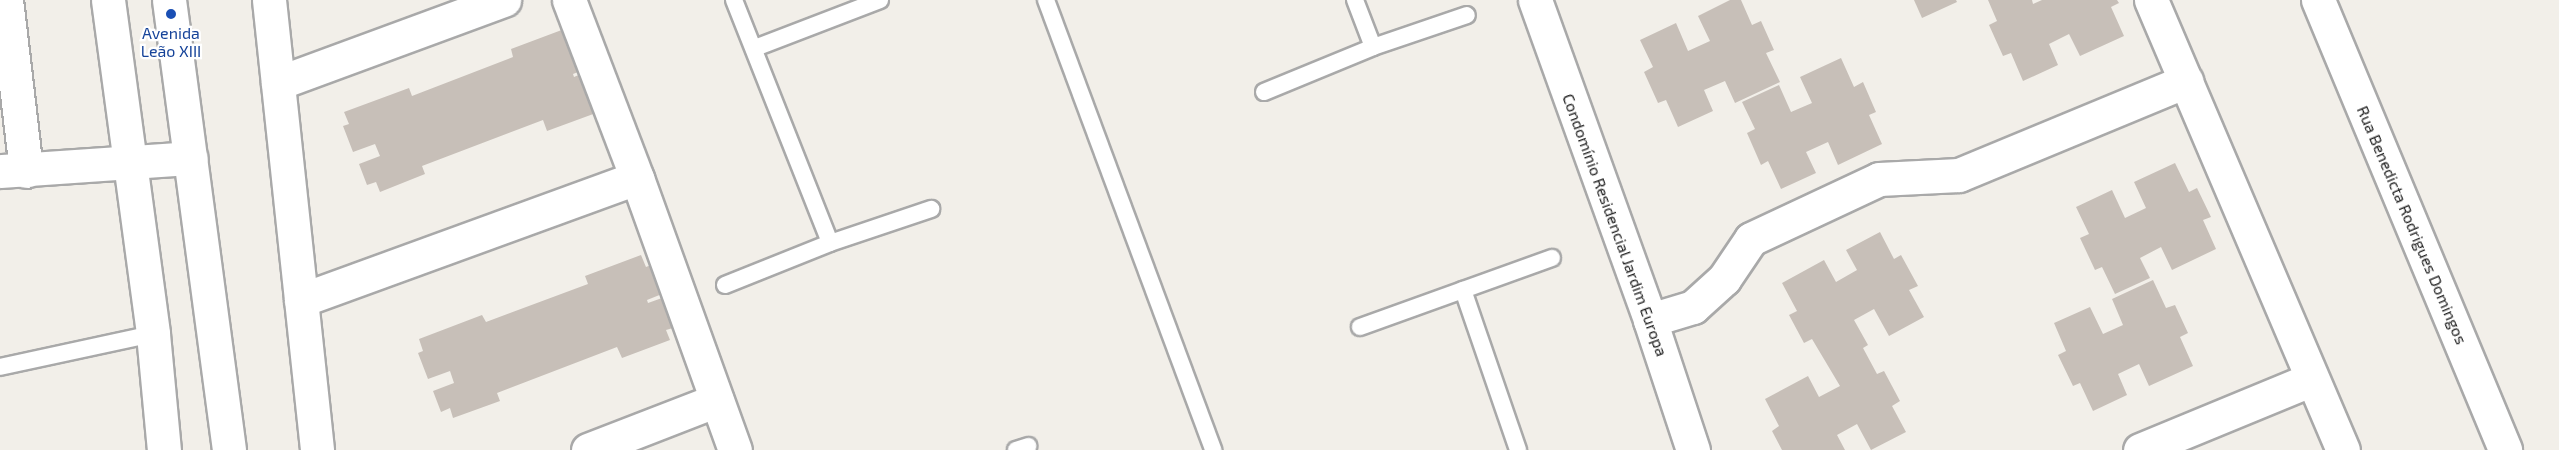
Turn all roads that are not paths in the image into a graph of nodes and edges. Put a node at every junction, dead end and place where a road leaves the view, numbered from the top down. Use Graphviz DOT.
graph roads {
  1 [pos="6,0"];
  2 [pos="108,0"];
  3 [pos="169,0"];
  4 [pos="269,0"];
  5 [pos="504,0"];
  6 [pos="569,0"];
  7 [pos="734,0"];
  8 [pos="880,0"];
  9 [pos="1046,0"];
  10 [pos="1355,0"];
  11 [pos="1535,0"];
  12 [pos="2151,0"];
  13 [pos="2318,0"];
  14 [pos="1467,15"];
  15 [pos="1373,47"];
  16 [pos="755,48"];
  17 [pos="2186,81"];
  18 [pos="278,83"];
  19 [pos="1264,92"];
  20 [pos="191,158"];
  21 [pos="128,163"];
  22 [pos="13,171"];
  23 [pos="637,178"];
  24 [pos="931,209"];
  25 [pos="830,243"];
  26 [pos="1552,258"];
  27 [pos="725,285"];
  28 [pos="1463,290"];
  29 [pos="301,300"];
  30 [pos="1650,320"];
  31 [pos="1360,327"];
  32 [pos="153,333"];
  33 [pos="0,367"];
  34 [pos="2312,379"];
  35 [pos="717,400"];
  36 [pos="164,450"];
  37 [pos="229,450"];
  38 [pos="317,450"];
  39 [pos="588,450"];
  40 [pos="735,450"];
  41 [pos="1213,450"];
  42 [pos="1518,450"];
  43 [pos="1693,450"];
  44 [pos="2140,450"];
  45 [pos="2343,450"];
  46 [pos="2505,450"];
  1 -- 22 [label="street"];
  2 -- 21 [label="street"];
  3 -- 20 [label="street"];
  4 -- 18 [label="street"];
  5 -- 18 [label="street"];
  6 -- 23 [label="street"];
  7 -- 16 [label="lane"];
  8 -- 16 [label="lane"];
  9 -- 41 [label="lane"];
  10 -- 15 [label="lane"];
  11 -- 30 [label="street, Condomínio Residencial Jardim Europa"];
  12 -- 17 [label="street"];
  13 -- 46 [label="street, Rua Benedicta Rodrigues Domingos"];
  14 -- 15 [label="lane"];
  15 -- 19 [label="lane"];
  16 -- 25 [label="lane"];
  17 -- 30 [label="street"];
  17 -- 34 [label="street"];
  18 -- 29 [label="street"];
  20 -- 21 [label="street"];
  20 -- 37 [label="street"];
  21 -- 22 [label="street"];
  21 -- 32 [label="street"];
  23 -- 29 [label="street"];
  23 -- 35 [label="street"];
  24 -- 25 [label="lane"];
  25 -- 27 [label="lane"];
  26 -- 28 [label="lane"];
  28 -- 31 [label="lane"];
  28 -- 42 [label="lane"];
  29 -- 38 [label="street"];
  30 -- 43 [label="street, Condomínio Residencial Jardim Europa"];
  32 -- 33 [label="lane"];
  32 -- 36 [label="street"];
  34 -- 44 [label="street"];
  34 -- 45 [label="street"];
  35 -- 39 [label="street"];
  35 -- 40 [label="street"];
}
